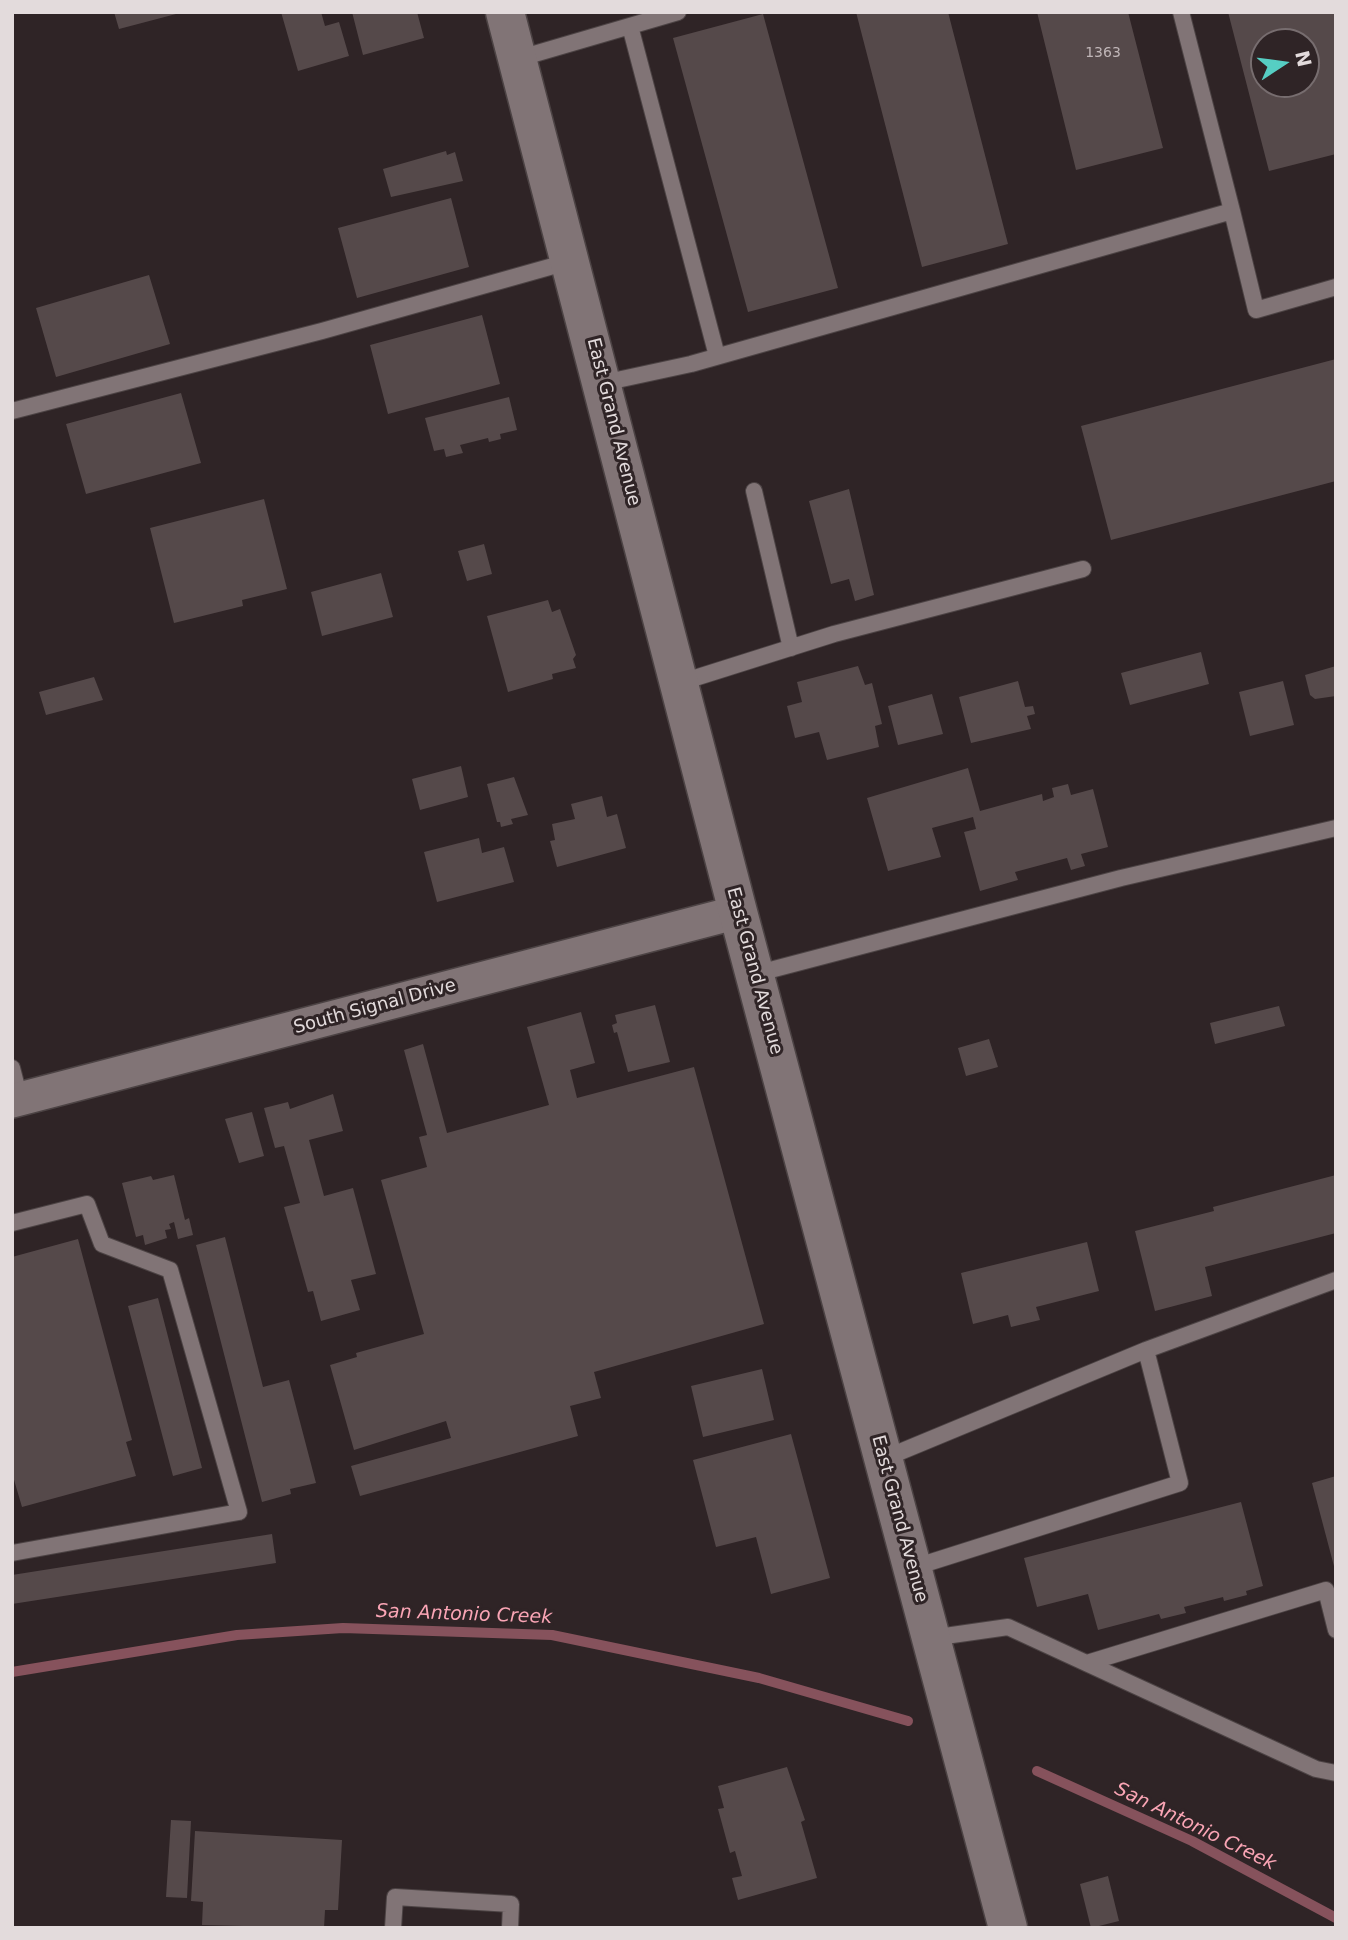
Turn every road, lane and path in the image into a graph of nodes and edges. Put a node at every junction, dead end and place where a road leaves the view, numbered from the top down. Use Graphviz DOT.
graph roads {
  1 [pos="505,12"];
  2 [pos="678,12"];
  3 [pos="1181,12"];
  4 [pos="630,26"];
  5 [pos="517,58"];
  6 [pos="1232,211"];
  7 [pos="571,261"];
  8 [pos="1336,287"];
  9 [pos="717,356"];
  10 [pos="603,383"];
  11 [pos="12,411"];
  12 [pos="754,491"];
  13 [pos="1083,569"];
  14 [pos="792,648"];
  15 [pos="679,682"];
  16 [pos="1336,828"];
  17 [pos="738,912"];
  18 [pos="755,974"];
  19 [pos="15,1089"];
  20 [pos="13,1220"];
  21 [pos="1336,1280"];
  22 [pos="1146,1350"];
  23 [pos="883,1459"];
  24 [pos="12,1553"];
  25 [pos="912,1568"];
  26 [pos="1336,1630"];
  27 [pos="931,1638"];
  28 [pos="1087,1663"];
  29 [pos="1336,1773"];
  30 [pos="393,1928"];
  31 [pos="510,1928"];
  32 [pos="1008,1928"];
  1 -- 5 [label="street, East Grand Avenue"];
  2 -- 4 [label="lane"];
  3 -- 6 [label="lane"];
  4 -- 5 [label="lane"];
  4 -- 9 [label="lane"];
  5 -- 7 [label="street, East Grand Avenue"];
  6 -- 8 [label="lane"];
  6 -- 9 [label="lane"];
  7 -- 10 [label="street, East Grand Avenue"];
  7 -- 11 [label="lane"];
  9 -- 10 [label="lane"];
  10 -- 15 [label="street, East Grand Avenue"];
  12 -- 14 [label="lane"];
  13 -- 14 [label="lane"];
  14 -- 15 [label="lane"];
  15 -- 17 [label="street, East Grand Avenue"];
  16 -- 18 [label="lane"];
  17 -- 18 [label="street, East Grand Avenue"];
  17 -- 19 [label="street, South Signal Drive"];
  18 -- 23 [label="street, East Grand Avenue"];
  20 -- 24 [label="lane"];
  21 -- 22 [label="lane"];
  22 -- 23 [label="lane"];
  22 -- 25 [label="lane"];
  23 -- 25 [label="street, East Grand Avenue"];
  25 -- 27 [label="street, East Grand Avenue"];
  26 -- 28 [label="lane"];
  27 -- 28 [label="lane"];
  27 -- 32 [label="street, East Grand Avenue"];
  28 -- 29 [label="lane"];
  30 -- 31 [label="lane"];
}
